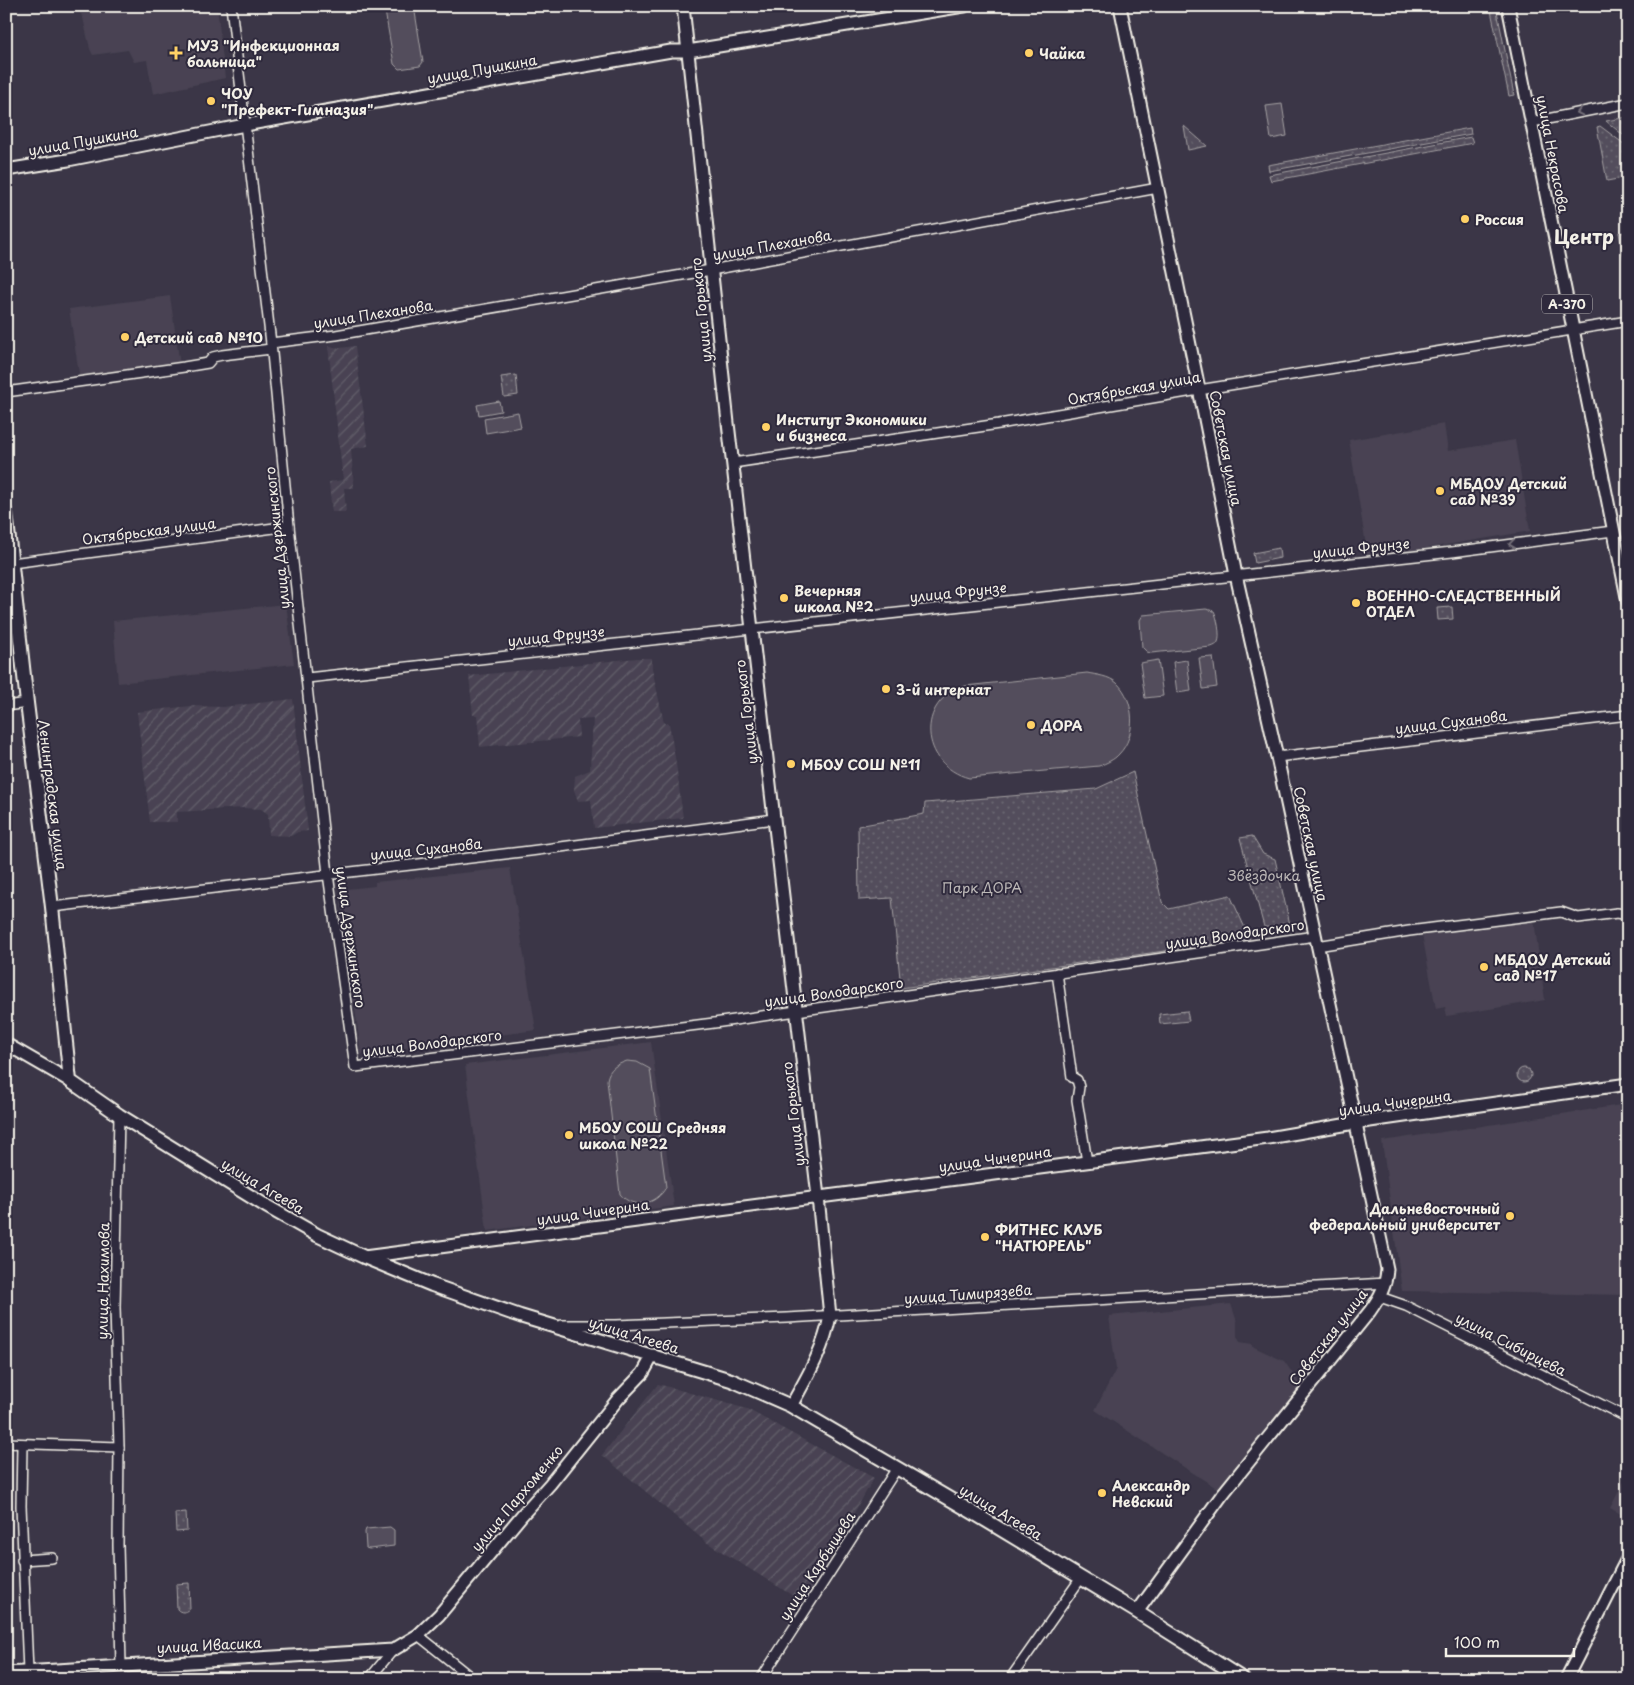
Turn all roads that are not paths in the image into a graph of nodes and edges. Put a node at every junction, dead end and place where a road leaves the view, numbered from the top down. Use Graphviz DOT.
graph roads {
  1 [pos="231,6"];
  2 [pos="683,6"];
  3 [pos="964,6"];
  4 [pos="1120,6"];
  5 [pos="1508,6"];
  6 [pos="688,51"];
  7 [pos="1628,103"];
  8 [pos="1532,122"];
  9 [pos="245,125"];
  10 [pos="6,170"];
  11 [pos="1158,188"];
  12 [pos="711,270"];
  13 [pos="1628,321"];
  14 [pos="1573,331"];
  15 [pos="271,346"];
  16 [pos="1199,390"];
  17 [pos="6,392"];
  18 [pos="733,463"];
  19 [pos="6,512"];
  20 [pos="289,526"];
  21 [pos="1613,531"];
  22 [pos="12,563"];
  23 [pos="1236,575"];
  24 [pos="1628,602"];
  25 [pos="752,628"];
  26 [pos="307,678"];
  27 [pos="27,703"];
  28 [pos="6,706"];
  29 [pos="1628,715"];
  30 [pos="1277,757"];
  31 [pos="774,818"];
  32 [pos="328,874"];
  33 [pos="52,907"];
  34 [pos="1628,920"];
  35 [pos="1316,941"];
  36 [pos="1057,973"];
  37 [pos="796,1011"];
  38 [pos="6,1044"];
  39 [pos="355,1066"];
  40 [pos="70,1081"];
  41 [pos="1628,1084"];
  42 [pos="119,1115"];
  43 [pos="1356,1123"];
  44 [pos="1087,1162"];
  45 [pos="818,1198"];
  46 [pos="364,1257"];
  47 [pos="1386,1284"];
  48 [pos="1380,1298"];
  49 [pos="830,1316"];
  50 [pos="552,1325"];
  51 [pos="653,1355"];
  52 [pos="791,1406"];
  53 [pos="1628,1418"];
  54 [pos="6,1443"];
  55 [pos="22,1444"];
  56 [pos="119,1447"];
  57 [pos="897,1468"];
  58 [pos="1628,1557"];
  59 [pos="52,1558"];
  60 [pos="22,1560"];
  61 [pos="1080,1578"];
  62 [pos="1137,1612"];
  63 [pos="418,1635"];
  64 [pos="393,1650"];
  65 [pos="121,1665"];
  66 [pos="28,1671"];
  67 [pos="6,1673"];
  68 [pos="369,1679"];
  69 [pos="473,1679"];
  70 [pos="761,1679"];
  71 [pos="1010,1679"];
  72 [pos="1243,1679"];
  73 [pos="1566,1679"];
  1 -- 9 [label="street, улица Дзержинского"];
  2 -- 6 [label="main road, улица Горького"];
  3 -- 6 [label="main road, улица Пушкина"];
  4 -- 11 [label="main road, Советская улица"];
  5 -- 8 [label="main road, улица Некрасова / А-370"];
  6 -- 9 [label="main road, улица Пушкина"];
  6 -- 12 [label="main road, улица Горького"];
  7 -- 8 [label="street, one-way"];
  8 -- 14 [label="main road, улица Некрасова / А-370"];
  9 -- 10 [label="main road, улица Пушкина"];
  9 -- 15 [label="street, улица Дзержинского"];
  11 -- 12 [label="street, улица Плеханова"];
  11 -- 16 [label="main road, Советская улица"];
  12 -- 15 [label="street, улица Плеханова"];
  12 -- 18 [label="main road, улица Горького"];
  13 -- 14 [label="street, Октябрьская улица"];
  14 -- 16 [label="street, Октябрьская улица"];
  14 -- 21 [label="main road, улица Некрасова / А-370"];
  15 -- 17 [label="street, улица Плеханова"];
  15 -- 20 [label="street, улица Дзержинского"];
  16 -- 18 [label="street, Октябрьская улица"];
  16 -- 23 [label="main road, Советская улица"];
  18 -- 25 [label="main road, улица Горького"];
  19 -- 22 [label="highway, Ленинградская улица"];
  20 -- 22 [label="street, Октябрьская улица"];
  20 -- 26 [label="street, улица Дзержинского"];
  21 -- 23 [label="street, улица Фрунзе, one-way"];
  21 -- 24 [label="main road, улица Некрасова / А-370"];
  22 -- 27 [label="highway, Ленинградская улица"];
  23 -- 25 [label="street, улица Фрунзе"];
  23 -- 30 [label="main road, Советская улица"];
  25 -- 26 [label="street, улица Фрунзе"];
  25 -- 31 [label="main road, улица Горького"];
  26 -- 32 [label="street, улица Дзержинского"];
  27 -- 28 [label="street"];
  27 -- 33 [label="highway, Ленинградская улица"];
  29 -- 30 [label="street, улица Суханова"];
  30 -- 35 [label="main road, Советская улица"];
  31 -- 32 [label="street, улица Суханова"];
  31 -- 37 [label="main road, улица Горького"];
  32 -- 33 [label="street, улица Суханова"];
  32 -- 39 [label="street, улица Дзержинского"];
  33 -- 40 [label="highway, Ленинградская улица"];
  34 -- 35 [label="street, улица Володарского"];
  35 -- 36 [label="street, улица Володарского"];
  35 -- 43 [label="main road, Советская улица"];
  36 -- 37 [label="street, улица Володарского"];
  36 -- 44 [label="street"];
  37 -- 39 [label="street, улица Володарского"];
  37 -- 45 [label="main road, улица Горького"];
  38 -- 40 [label="main road, улица Агеева"];
  40 -- 42 [label="highway, улица Агеева"];
  41 -- 43 [label="main road, улица Чичерина"];
  42 -- 46 [label="highway, улица Агеева"];
  42 -- 56 [label="street, улица Нахимова"];
  43 -- 44 [label="main road, улица Чичерина"];
  43 -- 47 [label="main road, Советская улица"];
  44 -- 45 [label="main road, улица Чичерина"];
  45 -- 46 [label="main road, улица Чичерина"];
  45 -- 49 [label="main road, улица Горького"];
  46 -- 50 [label="highway, улица Агеева"];
  47 -- 48 [label="main road, Советская улица"];
  47 -- 49 [label="street, улица Тимирязева"];
  48 -- 53 [label="street, улица Сибирцева"];
  48 -- 62 [label="main road, Советская улица"];
  49 -- 50 [label="street, улица Тимирязева"];
  49 -- 52 [label="main road, улица Горького"];
  50 -- 51 [label="highway, улица Агеева"];
  51 -- 52 [label="highway, улица Агеева"];
  51 -- 63 [label="main road, улица Пархоменко"];
  52 -- 57 [label="highway, улица Агеева"];
  54 -- 55 [label="street"];
  55 -- 56 [label="street"];
  55 -- 60 [label="street"];
  56 -- 65 [label="street, улица Нахимова"];
  57 -- 61 [label="highway, улица Агеева"];
  57 -- 70 [label="street, улица Карбышева"];
  58 -- 73 [label="main road"];
  59 -- 60 [label="street"];
  60 -- 66 [label="street"];
  61 -- 62 [label="highway, улица Агеева"];
  61 -- 71 [label="street"];
  62 -- 72 [label="highway, улица Агеева"];
  63 -- 64 [label="main road, улица Пархоменко"];
  63 -- 69 [label="street"];
  64 -- 65 [label="main road, улица Ивасика"];
  64 -- 68 [label="street"];
  65 -- 66 [label="main road, улица Ивасика"];
  66 -- 67 [label="main road, улица Ивасика"];
}
